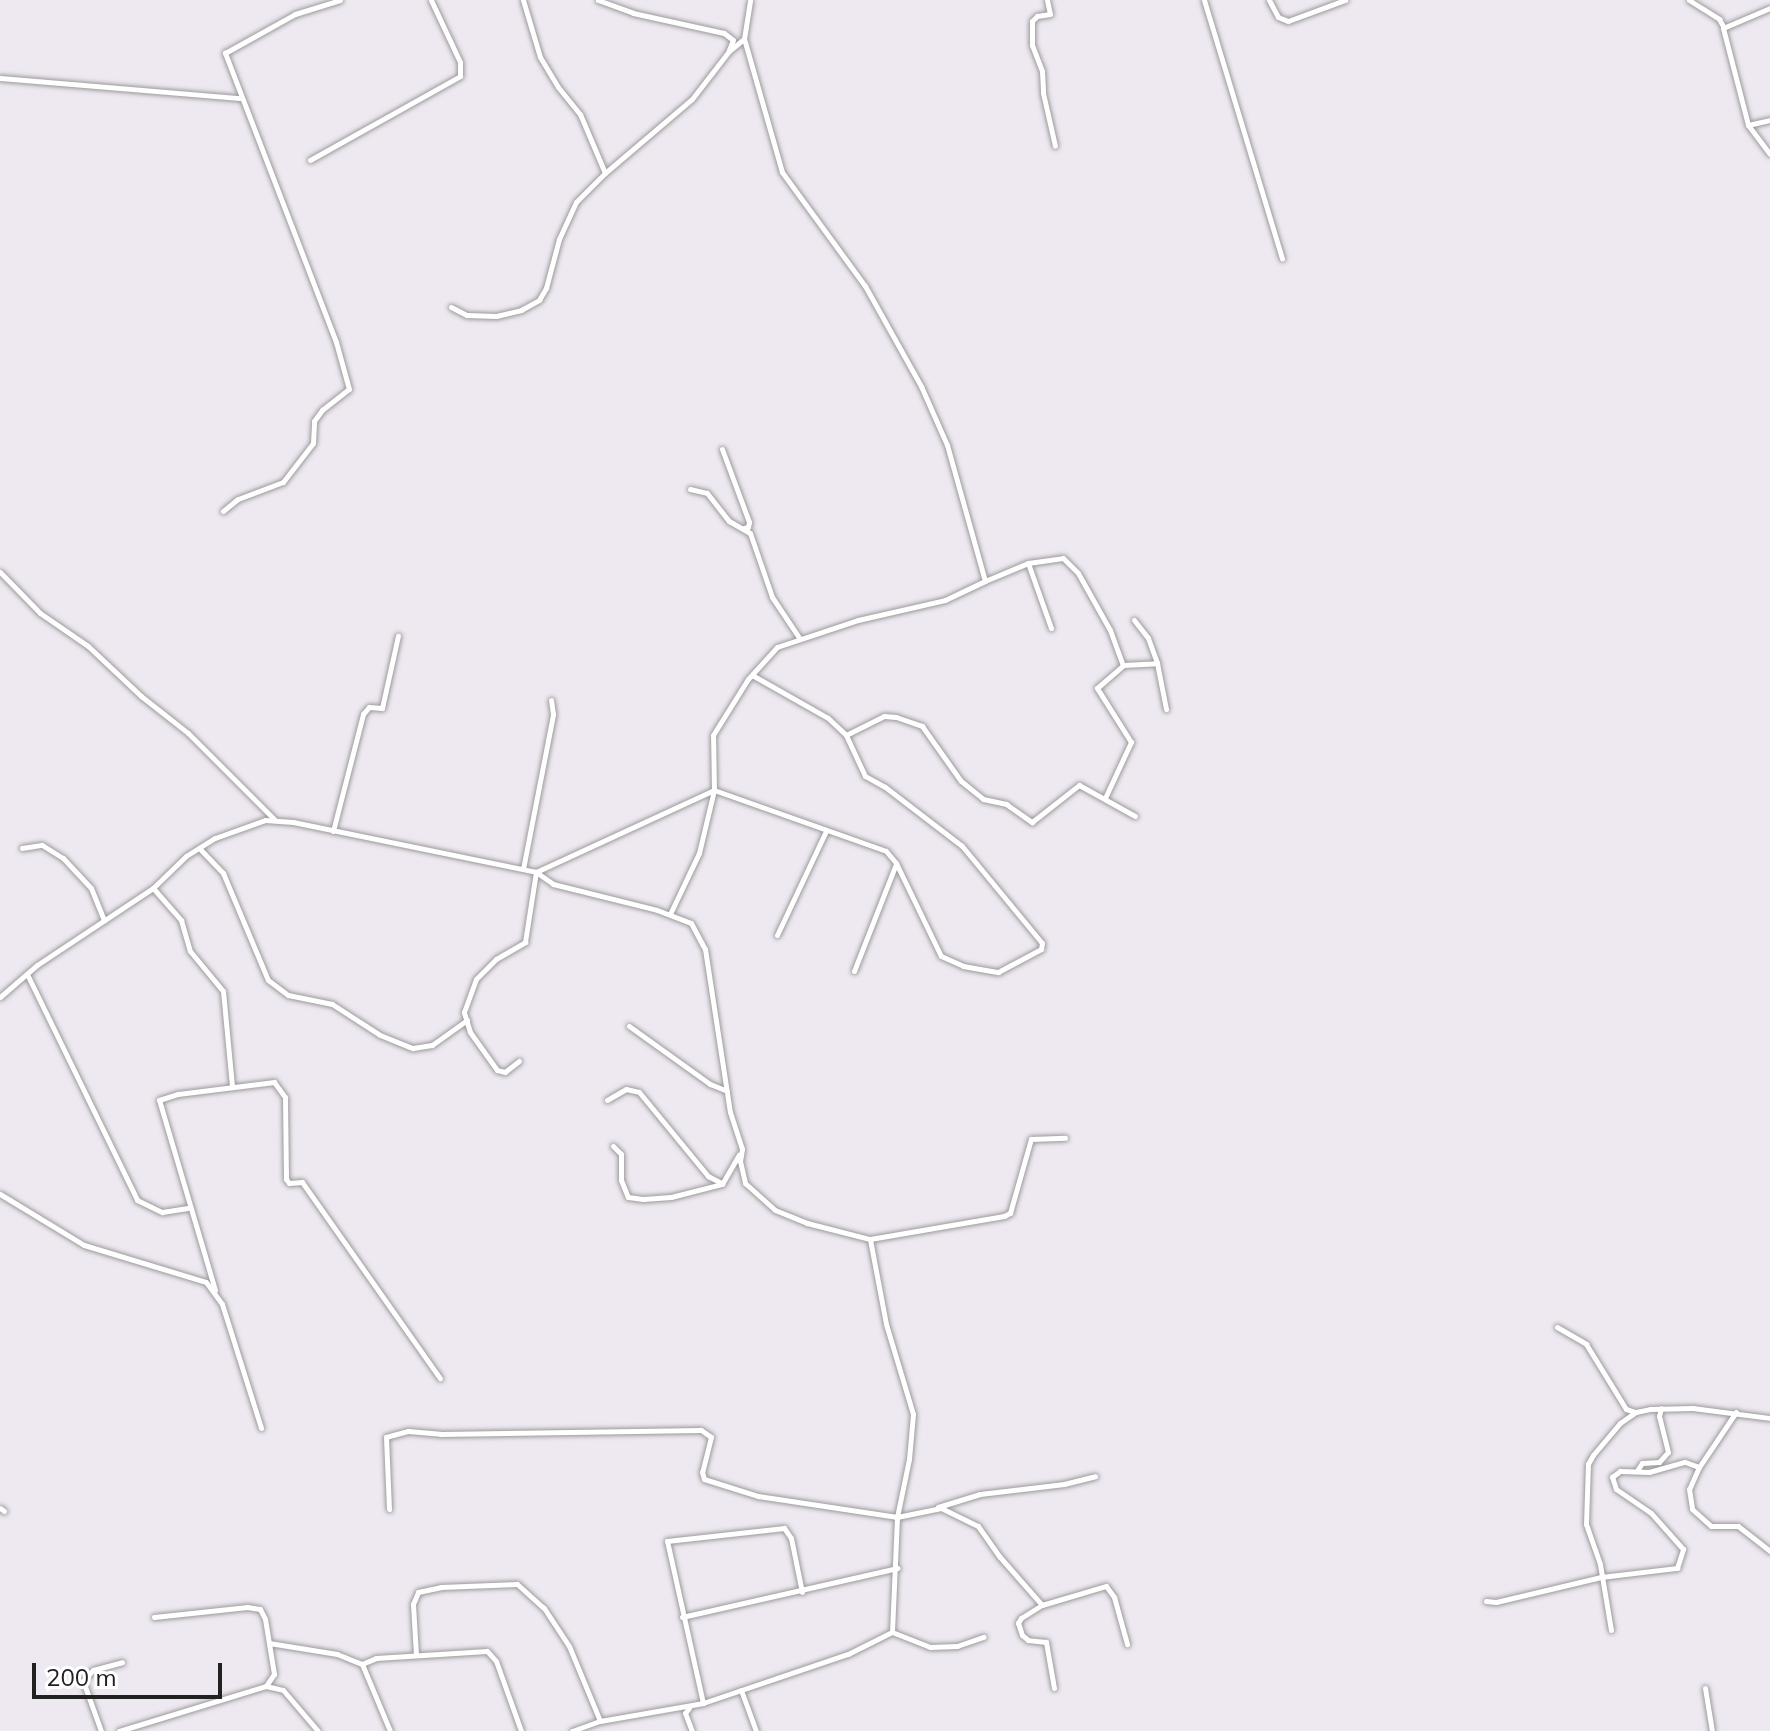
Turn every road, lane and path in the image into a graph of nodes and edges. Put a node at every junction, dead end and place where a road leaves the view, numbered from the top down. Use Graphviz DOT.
graph roads {
  1 [pos="340,0"];
  2 [pos="431,0"];
  3 [pos="523,0"];
  4 [pos="598,0"];
  5 [pos="750,0"];
  6 [pos="1047,0"];
  7 [pos="1204,0"];
  8 [pos="1269,0"];
  9 [pos="1345,0"];
  10 [pos="1689,0"];
  11 [pos="1770,8"];
  12 [pos="1723,26"];
  13 [pos="744,39"];
  14 [pos="729,51"];
  15 [pos="0,78"];
  16 [pos="240,98"];
  17 [pos="1770,120"];
  18 [pos="1748,125"];
  19 [pos="1055,146"];
  20 [pos="1770,154"];
  21 [pos="310,160"];
  22 [pos="605,173"];
  23 [pos="1282,258"];
  24 [pos="451,307"];
  25 [pos="722,449"];
  26 [pos="690,489"];
  27 [pos="223,511"];
  28 [pos="744,528"];
  29 [pos="1028,563"];
  30 [pos="0,572"];
  31 [pos="985,581"];
  32 [pos="1134,620"];
  33 [pos="1051,628"];
  34 [pos="398,636"];
  35 [pos="800,639"];
  36 [pos="1157,663"];
  37 [pos="1123,665"];
  38 [pos="752,675"];
  39 [pos="551,700"];
  40 [pos="1166,709"];
  41 [pos="846,735"];
  42 [pos="714,790"];
  43 [pos="1105,798"];
  44 [pos="1135,816"];
  45 [pos="275,820"];
  46 [pos="333,831"];
  47 [pos="826,831"];
  48 [pos="22,848"];
  49 [pos="199,848"];
  50 [pos="896,863"];
  51 [pos="523,869"];
  52 [pos="536,872"];
  53 [pos="153,888"];
  54 [pos="670,914"];
  55 [pos="104,920"];
  56 [pos="777,935"];
  57 [pos="854,971"];
  58 [pos="27,974"];
  59 [pos="0,997"];
  60 [pos="467,1020"];
  61 [pos="629,1026"];
  62 [pos="519,1061"];
  63 [pos="232,1087"];
  64 [pos="727,1091"];
  65 [pos="607,1100"];
  66 [pos="1065,1138"];
  67 [pos="613,1146"];
  68 [pos="742,1149"];
  69 [pos="722,1184"];
  70 [pos="0,1194"];
  71 [pos="188,1208"];
  72 [pos="870,1239"];
  73 [pos="215,1290"];
  74 [pos="1557,1327"];
  75 [pos="440,1378"];
  76 [pos="1661,1408"];
  77 [pos="1636,1412"];
  78 [pos="1736,1412"];
  79 [pos="1770,1418"];
  80 [pos="261,1428"];
  81 [pos="1699,1467"];
  82 [pos="1638,1469"];
  83 [pos="1095,1476"];
  84 [pos="937,1507"];
  85 [pos="389,1509"];
  86 [pos="897,1517"];
  87 [pos="1770,1551"];
  88 [pos="897,1568"];
  89 [pos="1601,1577"];
  90 [pos="802,1592"];
  91 [pos="1486,1601"];
  92 [pos="1042,1605"];
  93 [pos="154,1617"];
  94 [pos="682,1617"];
  95 [pos="1611,1630"];
  96 [pos="892,1632"];
  97 [pos="983,1637"];
  98 [pos="269,1643"];
  99 [pos="1127,1644"];
  100 [pos="416,1655"];
  101 [pos="122,1662"];
  102 [pos="362,1664"];
  103 [pos="266,1686"];
  104 [pos="1054,1688"];
  105 [pos="1705,1688"];
  106 [pos="741,1690"];
  107 [pos="703,1703"];
  108 [pos="690,1707"];
  109 [pos="600,1721"];
  110 [pos="101,1731"];
  111 [pos="119,1731"];
  112 [pos="318,1731"];
  113 [pos="390,1731"];
  114 [pos="521,1731"];
  115 [pos="572,1731"];
  116 [pos="692,1731"];
  117 [pos="756,1731"];
  118 [pos="1712,1731"];
  1 -- 16 [label="street"];
  2 -- 21 [label="street"];
  3 -- 22 [label="street"];
  4 -- 14 [label="street"];
  5 -- 13 [label="street"];
  6 -- 19 [label="street"];
  7 -- 23 [label="street"];
  8 -- 9 [label="street"];
  10 -- 12 [label="street"];
  11 -- 12 [label="street"];
  12 -- 18 [label="street"];
  13 -- 14 [label="street"];
  13 -- 31 [label="street"];
  14 -- 22 [label="street"];
  15 -- 16 [label="street"];
  16 -- 27 [label="street"];
  17 -- 18 [label="street"];
  18 -- 20 [label="street"];
  22 -- 24 [label="street"];
  25 -- 28 [label="street"];
  26 -- 28 [label="street"];
  28 -- 35 [label="street"];
  29 -- 31 [label="street"];
  29 -- 33 [label="street"];
  29 -- 37 [label="street"];
  30 -- 45 [label="street"];
  31 -- 35 [label="street"];
  32 -- 36 [label="street"];
  34 -- 46 [label="street"];
  35 -- 38 [label="street"];
  36 -- 37 [label="street"];
  36 -- 40 [label="street"];
  37 -- 43 [label="street"];
  38 -- 41 [label="street"];
  38 -- 42 [label="street"];
  39 -- 51 [label="street"];
  41 -- 43 [label="street"];
  41 -- 50 [label="street"];
  42 -- 47 [label="street"];
  42 -- 52 [label="street"];
  42 -- 54 [label="street"];
  43 -- 44 [label="street"];
  45 -- 46 [label="street"];
  45 -- 49 [label="street"];
  46 -- 51 [label="street"];
  47 -- 50 [label="street"];
  47 -- 56 [label="street"];
  48 -- 55 [label="street"];
  49 -- 53 [label="street"];
  49 -- 60 [label="street"];
  50 -- 57 [label="street"];
  51 -- 52 [label="street"];
  52 -- 54 [label="street"];
  52 -- 60 [label="street"];
  53 -- 55 [label="street"];
  53 -- 63 [label="street"];
  54 -- 64 [label="street"];
  55 -- 58 [label="street"];
  58 -- 59 [label="street"];
  58 -- 71 [label="street"];
  60 -- 62 [label="street"];
  61 -- 64 [label="street"];
  63 -- 71 [label="street"];
  63 -- 75 [label="street"];
  64 -- 68 [label="street"];
  65 -- 69 [label="street"];
  66 -- 72 [label="street"];
  67 -- 69 [label="street"];
  68 -- 69 [label="street"];
  68 -- 72 [label="street"];
  70 -- 73 [label="street"];
  71 -- 73 [label="street"];
  72 -- 86 [label="street"];
  73 -- 80 [label="street"];
  74 -- 77 [label="street"];
  76 -- 77 [label="street"];
  76 -- 78 [label="street"];
  76 -- 82 [label="street"];
  77 -- 89 [label="street"];
  78 -- 79 [label="street"];
  78 -- 81 [label="street"];
  81 -- 82 [label="street"];
  81 -- 87 [label="street"];
  82 -- 89 [label="street"];
  83 -- 84 [label="street"];
  84 -- 86 [label="street"];
  84 -- 92 [label="street"];
  85 -- 86 [label="street"];
  86 -- 88 [label="street"];
  88 -- 90 [label="street"];
  88 -- 96 [label="street"];
  89 -- 91 [label="street"];
  89 -- 95 [label="street"];
  90 -- 94 [label="street"];
  90 -- 94 [label="street"];
  92 -- 99 [label="street"];
  92 -- 104 [label="street"];
  93 -- 98 [label="street"];
  94 -- 107 [label="street"];
  96 -- 97 [label="street"];
  96 -- 106 [label="street"];
  98 -- 102 [label="street"];
  98 -- 103 [label="street"];
  100 -- 102 [label="street"];
  100 -- 109 [label="street"];
  100 -- 114 [label="street"];
  101 -- 110 [label="street"];
  102 -- 113 [label="street"];
  103 -- 111 [label="street"];
  103 -- 112 [label="street"];
  105 -- 118 [label="street"];
  106 -- 107 [label="street"];
  106 -- 117 [label="street"];
  107 -- 108 [label="street"];
  108 -- 109 [label="street"];
  108 -- 116 [label="street"];
  109 -- 115 [label="street"];
}
